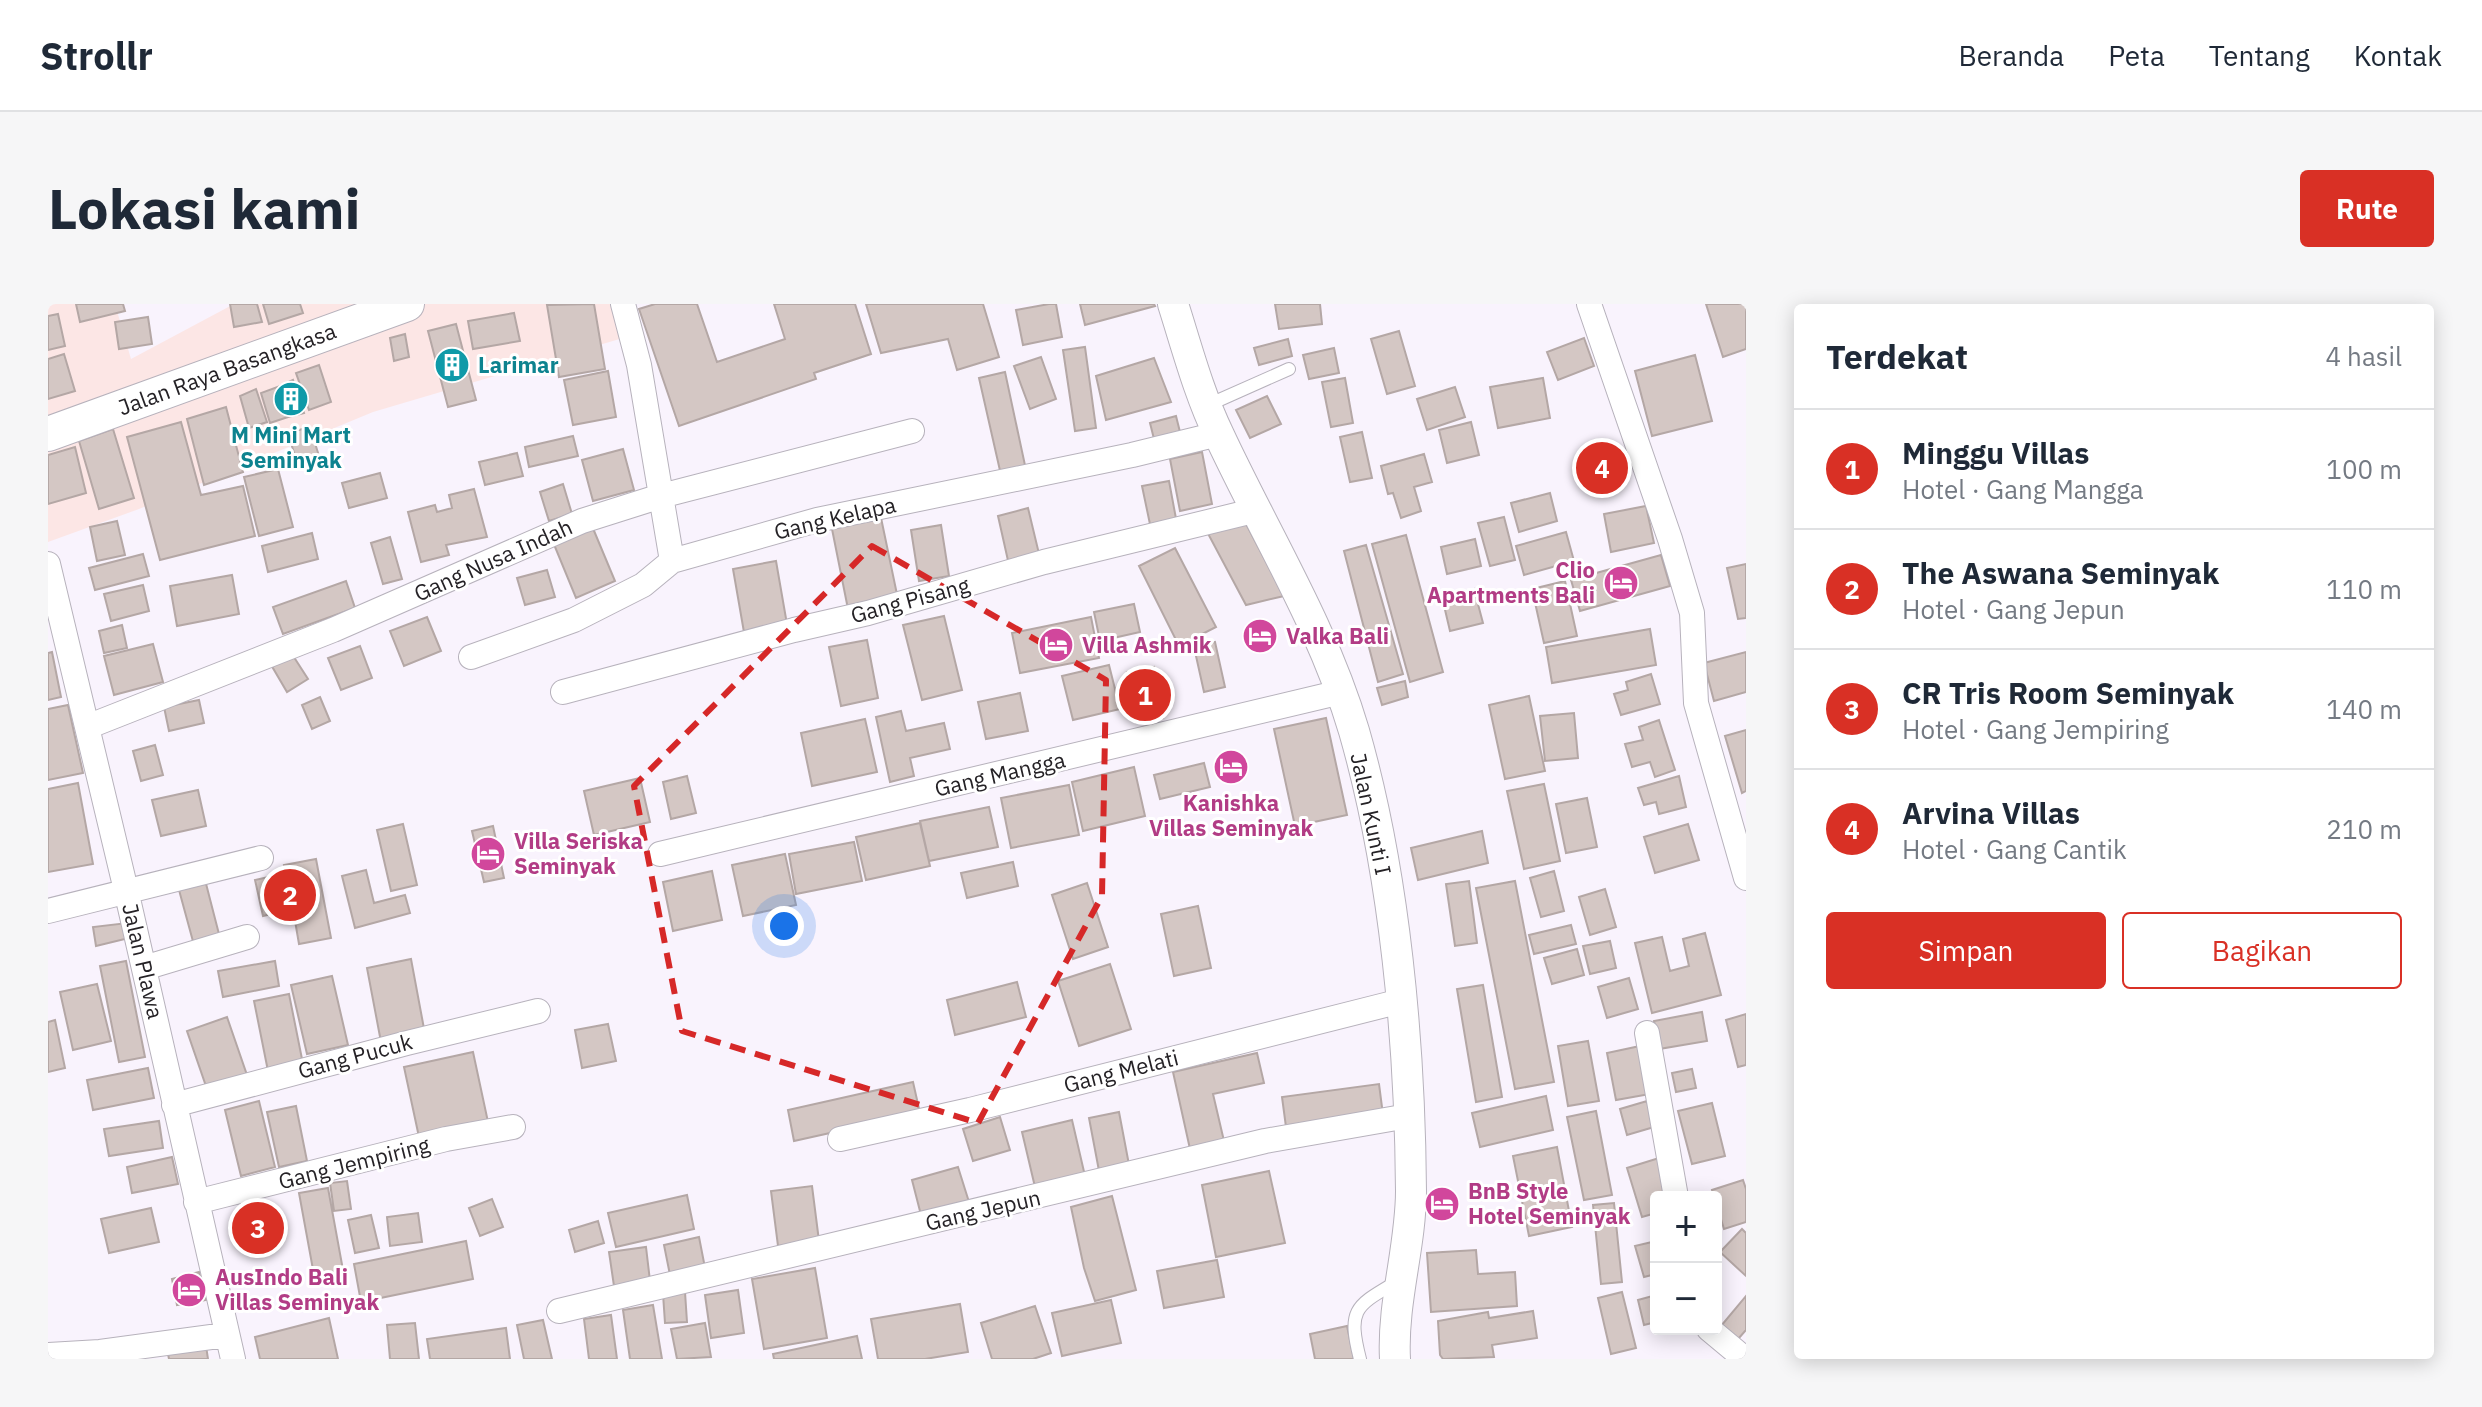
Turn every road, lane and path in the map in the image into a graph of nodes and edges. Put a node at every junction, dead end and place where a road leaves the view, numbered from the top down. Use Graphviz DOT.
graph roads {
  1 [pos="407,304"];
  2 [pos="623,304"];
  3 [pos="1173,304"];
  4 [pos="1589,304"];
  5 [pos="1289,369"];
  6 [pos="1207,406"];
  7 [pos="912,431"];
  8 [pos="48,434"];
  9 [pos="1218,434"];
  10 [pos="661,496"];
  11 [pos="1257,510"];
  12 [pos="672,561"];
  13 [pos="48,564"];
  14 [pos="471,657"];
  15 [pos="563,692"];
  16 [pos="1341,692"];
  17 [pos="87,727"];
  18 [pos="660,854"];
  19 [pos="261,858"];
  20 [pos="1746,878"];
  21 [pos="126,890"];
  22 [pos="48,911"];
  23 [pos="247,937"];
  24 [pos="144,968"];
  25 [pos="1401,1001"];
  26 [pos="538,1011"];
  27 [pos="1647,1033"];
  28 [pos="174,1105"];
  29 [pos="1408,1116"];
  30 [pos="513,1127"];
  31 [pos="840,1139"];
  32 [pos="1675,1191"];
  33 [pos="196,1202"];
  34 [pos="1400,1279"];
  35 [pos="559,1311"];
  36 [pos="226,1335"];
  37 [pos="1716,1335"];
  38 [pos="48,1355"];
  39 [pos="233,1359"];
  40 [pos="1360,1359"];
  41 [pos="1395,1359"];
  42 [pos="1745,1359"];
  1 -- 8 [label="main road, Jalan Raya Basangkasa"];
  2 -- 10 [label="street"];
  3 -- 6 [label="street, Jalan Kunti I"];
  4 -- 20 [label="street"];
  5 -- 6 [label="lane"];
  6 -- 9 [label="street, Jalan Kunti I"];
  7 -- 10 [label="street, Gang Nusa Indah"];
  9 -- 11 [label="street, Jalan Kunti I"];
  9 -- 12 [label="street, Gang Kelapa"];
  10 -- 12 [label="street"];
  10 -- 17 [label="street, Gang Nusa Indah"];
  11 -- 15 [label="street, Gang Pisang"];
  11 -- 16 [label="street, Jalan Kunti I"];
  12 -- 14 [label="street, Gang Kelapa"];
  13 -- 17 [label="street, Jalan Plawa"];
  16 -- 18 [label="street, Gang Mangga"];
  16 -- 25 [label="street, Jalan Kunti I"];
  17 -- 21 [label="street, Jalan Plawa"];
  19 -- 21 [label="street"];
  21 -- 22 [label="street"];
  21 -- 24 [label="street, Jalan Plawa"];
  23 -- 24 [label="street"];
  24 -- 28 [label="street, Jalan Plawa"];
  25 -- 29 [label="street, Jalan Kunti I"];
  25 -- 31 [label="street, Gang Melati"];
  26 -- 28 [label="street, Gang Pucuk"];
  27 -- 32 [label="street"];
  28 -- 33 [label="street, Jalan Plawa"];
  29 -- 34 [label="street, Jalan Kunti I"];
  29 -- 35 [label="street, Gang Jepun"];
  30 -- 33 [label="street, Gang Jempiring"];
  33 -- 36 [label="street, Jalan Plawa"];
  34 -- 40 [label="lane"];
  34 -- 41 [label="street, Jalan Kunti I"];
  36 -- 38 [label="street"];
  36 -- 39 [label="street, Jalan Plawa"];
  37 -- 42 [label="street"];
}
